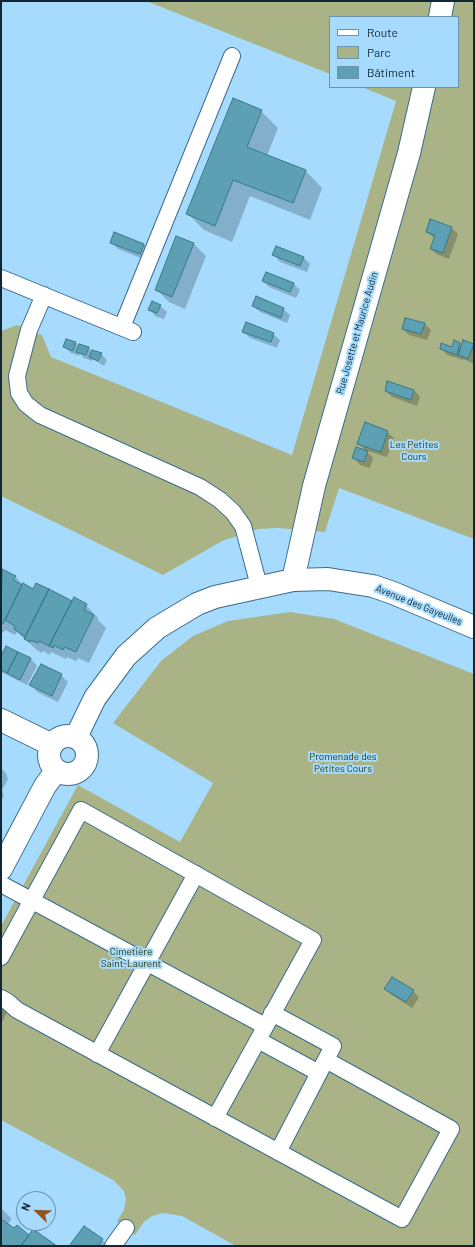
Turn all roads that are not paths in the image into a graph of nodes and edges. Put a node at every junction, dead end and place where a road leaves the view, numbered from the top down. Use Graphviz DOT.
graph roads {
  1 [pos="443,1"];
  2 [pos="440,16"];
  3 [pos="232,56"];
  4 [pos="424,88"];
  5 [pos="1,278"];
  6 [pos="44,295"];
  7 [pos="293,580"];
  8 [pos="259,586"];
  9 [pos="474,627"];
  10 [pos="1,720"];
  11 [pos="76,737"];
  12 [pos="52,745"];
  13 [pos="56,771"];
  14 [pos="1,869"];
  15 [pos="196,874"];
  16 [pos="1,884"];
  17 [pos="32,901"];
  18 [pos="1,957"];
  19 [pos="147,963"];
  20 [pos="1,998"];
  21 [pos="265,1026"];
  22 [pos="97,1054"];
  23 [pos="323,1066"];
  24 [pos="215,1118"];
  25 [pos="278,1152"];
  26 [pos="126,1228"];
  27 [pos="113,1246"];
  1 -- 2 [label="street"];
  3 -- 6 [label="lane"];
  4 -- 7 [label="street, Rue Josette et Maurice Audin"];
  5 -- 6 [label="lane"];
  6 -- 8 [label="lane"];
  7 -- 8 [label="street, Avenue des Gayeulles"];
  7 -- 9 [label="street, Avenue des Gayeulles"];
  8 -- 11 [label="street, Avenue des Gayeulles"];
  10 -- 12 [label="street"];
  11 -- 12 [label="street"];
  11 -- 13 [label="street"];
  12 -- 13 [label="street"];
  13 -- 14 [label="street"];
  15 -- 17 [label="lane"];
  15 -- 19 [label="lane"];
  15 -- 21 [label="lane"];
  16 -- 17 [label="lane"];
  17 -- 18 [label="lane"];
  17 -- 19 [label="lane"];
  19 -- 21 [label="lane"];
  19 -- 22 [label="lane"];
  20 -- 22 [label="lane"];
  21 -- 23 [label="lane"];
  21 -- 23 [label="lane"];
  21 -- 24 [label="lane"];
  22 -- 24 [label="lane"];
  23 -- 25 [label="lane"];
  23 -- 25 [label="lane"];
  24 -- 25 [label="lane"];
  26 -- 27 [label="lane"];
}
